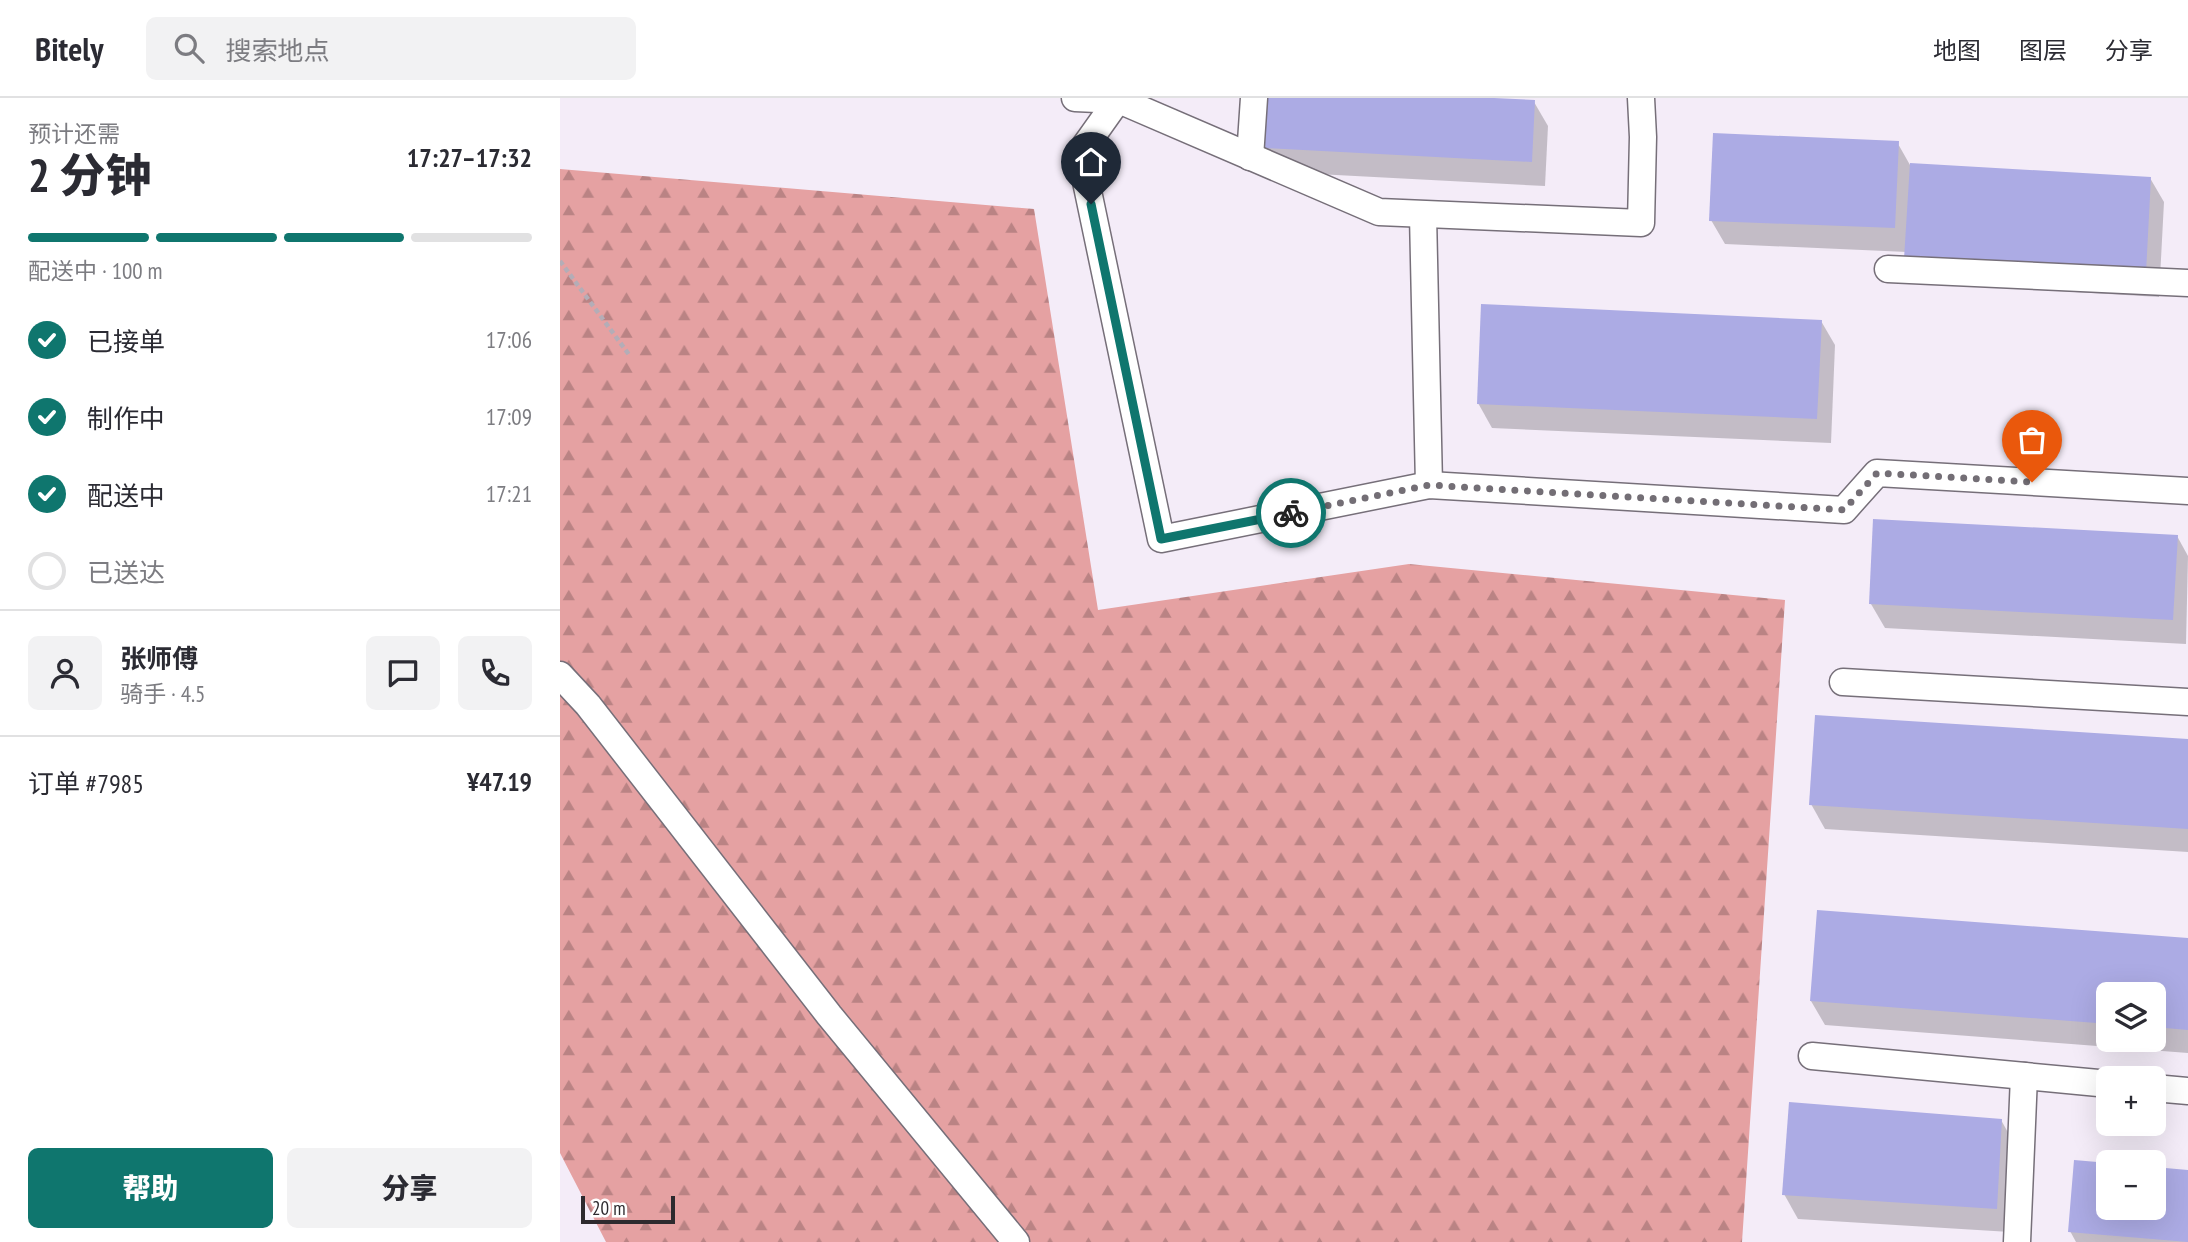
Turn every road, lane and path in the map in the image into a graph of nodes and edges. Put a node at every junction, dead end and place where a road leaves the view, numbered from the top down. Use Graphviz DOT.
graph roads {
  1 [pos="1075,98"];
  2 [pos="1254,98"];
  3 [pos="1641,98"];
  4 [pos="1119,99"];
  5 [pos="1250,157"];
  6 [pos="1423,215"];
  7 [pos="560,261"];
  8 [pos="1888,269"];
  9 [pos="2188,283"];
  10 [pos="630,356"];
  11 [pos="1429,485"];
  12 [pos="2188,491"];
  13 [pos="560,675"];
  14 [pos="1843,682"];
  15 [pos="2188,702"];
  16 [pos="1812,1056"];
  17 [pos="2024,1076"];
  18 [pos="2096,1083"];
  19 [pos="2166,1089"];
  20 [pos="2188,1091"];
  21 [pos="1016,1242"];
  22 [pos="2017,1242"];
  1 -- 4 [label="street"];
  2 -- 5 [label="street"];
  3 -- 6 [label="street"];
  4 -- 5 [label="street"];
  4 -- 11 [label="street"];
  5 -- 6 [label="street"];
  6 -- 11 [label="street"];
  7 -- 10 [label="path"];
  8 -- 9 [label="street"];
  11 -- 12 [label="street"];
  13 -- 21 [label="street"];
  14 -- 15 [label="street"];
  16 -- 17 [label="street"];
  17 -- 18 [label="street"];
  17 -- 22 [label="street"];
  19 -- 20 [label="street"];
}
